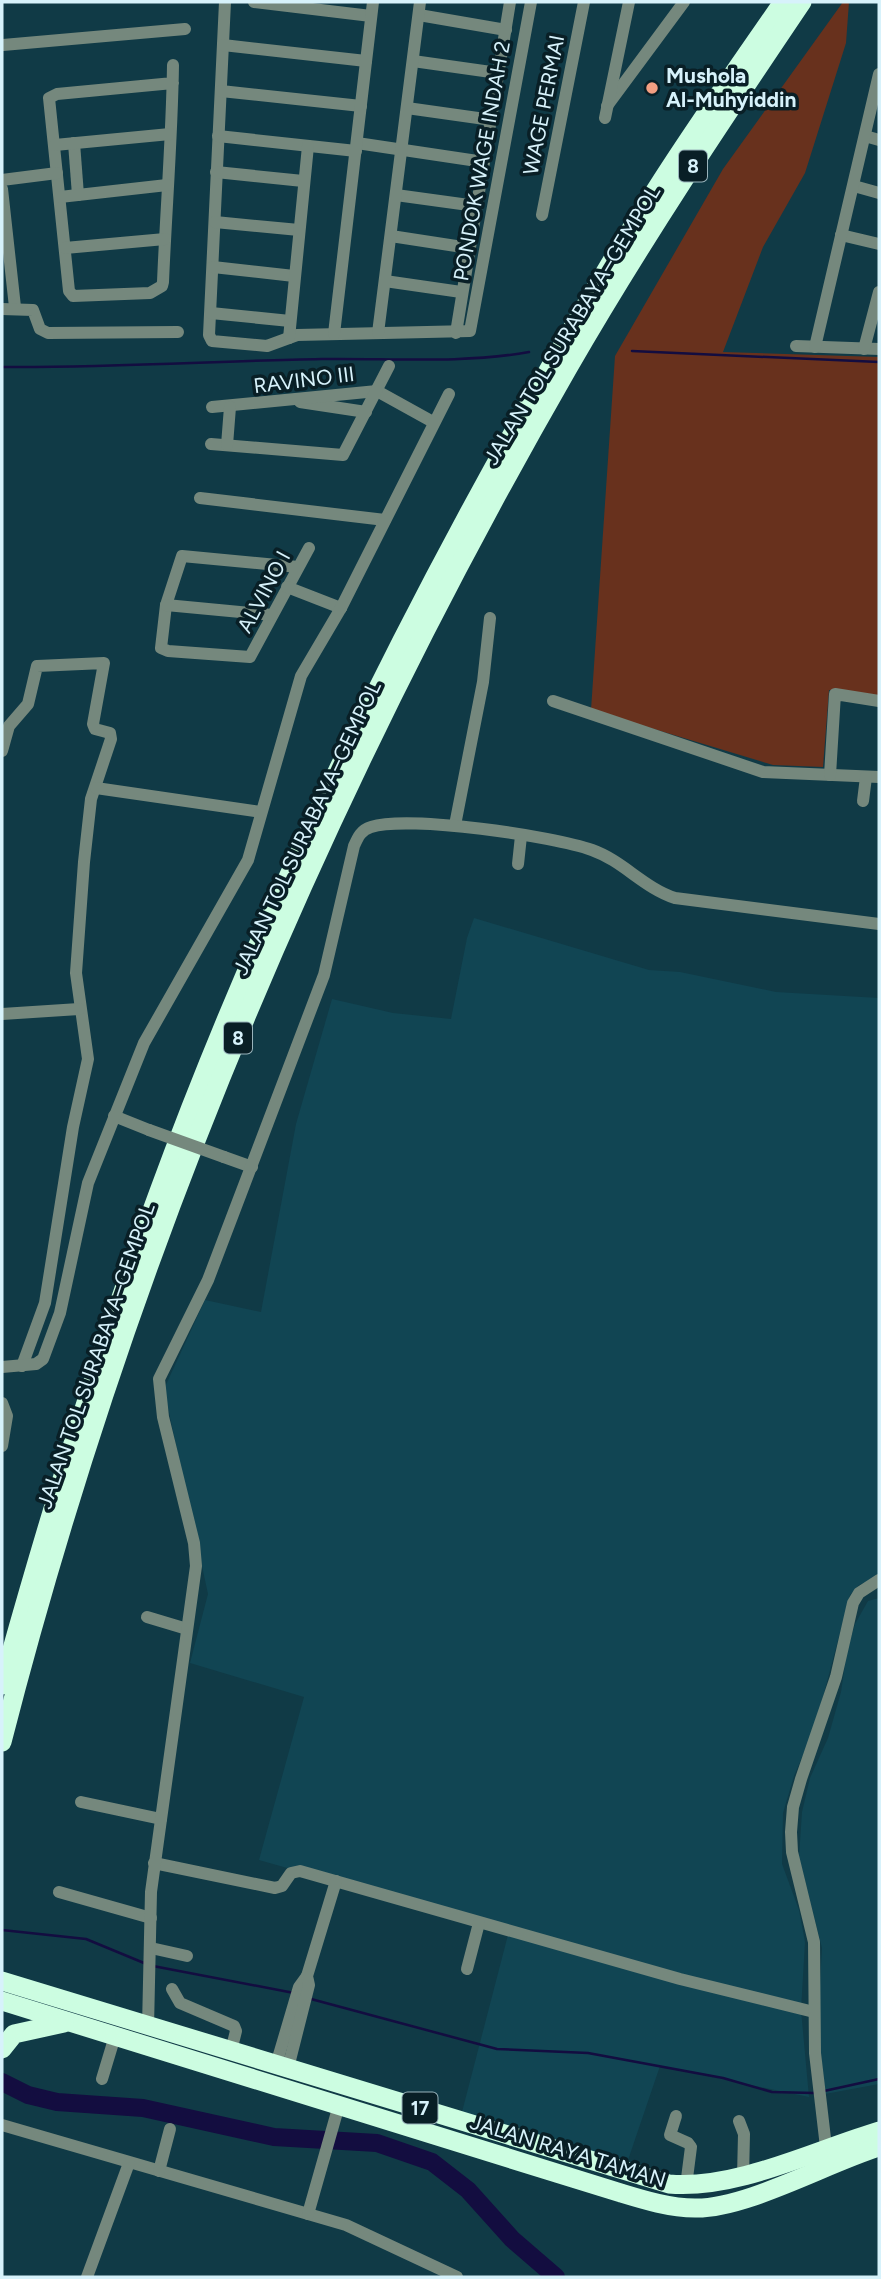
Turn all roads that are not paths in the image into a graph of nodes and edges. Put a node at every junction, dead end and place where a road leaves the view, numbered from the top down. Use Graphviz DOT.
graph roads {
  1 [pos="225,2"];
  2 [pos="254,2"];
  3 [pos="373,2"];
  4 [pos="510,2"];
  5 [pos="531,2"];
  6 [pos="584,2"];
  7 [pos="684,2"];
  8 [pos="783,2"];
  9 [pos="802,2"];
  10 [pos="630,4"];
  11 [pos="420,8"];
  12 [pos="371,16"];
  13 [pos="185,29"];
  14 [pos="506,30"];
  15 [pos="223,45"];
  16 [pos="2,49"];
  17 [pos="366,61"];
  18 [pos="413,61"];
  19 [pos="173,65"];
  20 [pos="498,74"];
  21 [pos="879,74"];
  22 [pos="173,83"];
  23 [pos="221,91"];
  24 [pos="361,106"];
  25 [pos="407,108"];
  26 [pos="492,120"];
  27 [pos="170,134"];
  28 [pos="218,135"];
  29 [pos="865,136"];
  30 [pos="879,140"];
  31 [pos="74,143"];
  32 [pos="55,145"];
  33 [pos="308,146"];
  34 [pos="356,147"];
  35 [pos="402,150"];
  36 [pos="484,162"];
  37 [pos="216,172"];
  38 [pos="57,173"];
  39 [pos="2,180"];
  40 [pos="303,181"];
  41 [pos="167,185"];
  42 [pos="854,186"];
  43 [pos="2,189"];
  44 [pos="879,192"];
  45 [pos="78,195"];
  46 [pos="396,195"];
  47 [pos="60,197"];
  48 [pos="476,206"];
  49 [pos="542,215"];
  50 [pos="215,222"];
  51 [pos="299,230"];
  52 [pos="842,235"];
  53 [pos="391,236"];
  54 [pos="165,239"];
  55 [pos="879,244"];
  56 [pos="65,248"];
  57 [pos="469,248"];
  58 [pos="213,267"];
  59 [pos="294,276"];
  60 [pos="385,281"];
  61 [pos="461,292"];
  62 [pos="879,292"];
  63 [pos="8,308"];
  64 [pos="211,313"];
  65 [pos="290,321"];
  66 [pos="178,332"];
  67 [pos="378,333"];
  68 [pos="456,333"];
  69 [pos="334,334"];
  70 [pos="289,338"];
  71 [pos="796,346"];
  72 [pos="815,346"];
  73 [pos="864,349"];
  74 [pos="879,349"];
  75 [pos="389,366"];
  76 [pos="377,391"];
  77 [pos="449,394"];
  78 [pos="291,400"];
  79 [pos="212,407"];
  80 [pos="230,408"];
  81 [pos="366,412"];
  82 [pos="433,422"];
  83 [pos="211,444"];
  84 [pos="227,445"];
  85 [pos="201,498"];
  86 [pos="385,520"];
  87 [pos="309,548"];
  88 [pos="298,567"];
  89 [pos="287,587"];
  90 [pos="166,606"];
  91 [pos="341,608"];
  92 [pos="272,615"];
  93 [pos="490,618"];
  94 [pos="553,701"];
  95 [pos="879,701"];
  96 [pos="2,751"];
  97 [pos="830,775"];
  98 [pos="872,777"];
  99 [pos="96,788"];
  100 [pos="863,802"];
  101 [pos="261,812"];
  102 [pos="455,825"];
  103 [pos="521,836"];
  104 [pos="518,864"];
  105 [pos="879,923"];
  106 [pos="79,1009"];
  107 [pos="2,1014"];
  108 [pos="114,1116"];
  109 [pos="252,1167"];
  110 [pos="22,1366"];
  111 [pos="2,1367"];
  112 [pos="2,1403"];
  113 [pos="2,1446"];
  114 [pos="879,1580"];
  115 [pos="147,1617"];
  116 [pos="187,1629"];
  117 [pos="2,1685"];
  118 [pos="2,1742"];
  119 [pos="81,1802"];
  120 [pos="161,1819"];
  121 [pos="154,1863"];
  122 [pos="336,1881"];
  123 [pos="59,1892"];
  124 [pos="151,1918"];
  125 [pos="479,1923"];
  126 [pos="151,1953"];
  127 [pos="187,1956"];
  128 [pos="467,1969"];
  129 [pos="2,1981"];
  130 [pos="172,1989"];
  131 [pos="2,2001"];
  132 [pos="814,2012"];
  133 [pos="72,2022"];
  134 [pos="148,2027"];
  135 [pos="115,2036"];
  136 [pos="2,2049"];
  137 [pos="232,2051"];
  138 [pos="282,2066"];
  139 [pos="102,2079"];
  140 [pos="338,2109"];
  141 [pos="676,2116"];
  142 [pos="739,2121"];
  143 [pos="2,2125"];
  144 [pos="170,2129"];
  145 [pos="879,2131"];
  146 [pos="826,2147"];
  147 [pos="879,2147"];
  148 [pos="129,2163"];
  149 [pos="159,2171"];
  150 [pos="743,2177"];
  151 [pos="686,2186"];
  152 [pos="308,2214"];
  153 [pos="87,2277"];
  154 [pos="457,2277"];
  1 -- 15 [label="street"];
  2 -- 12 [label="street"];
  3 -- 12 [label="street"];
  4 -- 14 [label="street"];
  5 -- 68 [label="street, PONDOK WAGE INDAH 2"];
  6 -- 49 [label="street, WAGE PERMAI"];
  7 -- 10 [label="street"];
  8 -- 117 [label="highway, JALAN TOL SURABAYA–GEMPOL / 8"];
  9 -- 118 [label="highway, JALAN TOL SURABAYA–GEMPOL / 8"];
  11 -- 14 [label="street"];
  11 -- 18 [label="street"];
  12 -- 17 [label="street"];
  13 -- 16 [label="street"];
  14 -- 20 [label="street"];
  15 -- 17 [label="street"];
  15 -- 23 [label="street"];
  17 -- 24 [label="street"];
  18 -- 20 [label="street"];
  18 -- 25 [label="street"];
  19 -- 22 [label="street"];
  20 -- 26 [label="street"];
  21 -- 29 [label="street"];
  22 -- 27 [label="street"];
  22 -- 32 [label="street"];
  23 -- 24 [label="street"];
  23 -- 28 [label="street"];
  24 -- 34 [label="street"];
  25 -- 26 [label="street"];
  25 -- 35 [label="street"];
  26 -- 36 [label="street"];
  27 -- 31 [label="street"];
  27 -- 41 [label="street"];
  28 -- 33 [label="street"];
  28 -- 37 [label="street"];
  29 -- 30 [label="street"];
  29 -- 42 [label="street"];
  31 -- 32 [label="street"];
  31 -- 45 [label="street"];
  32 -- 38 [label="street"];
  33 -- 34 [label="street"];
  33 -- 40 [label="street"];
  34 -- 35 [label="street"];
  34 -- 69 [label="street"];
  35 -- 36 [label="street"];
  35 -- 46 [label="street"];
  36 -- 48 [label="street"];
  37 -- 40 [label="street"];
  37 -- 50 [label="street"];
  38 -- 39 [label="street"];
  38 -- 47 [label="street"];
  40 -- 51 [label="street"];
  41 -- 45 [label="street"];
  41 -- 54 [label="street"];
  42 -- 44 [label="street"];
  42 -- 52 [label="street"];
  43 -- 63 [label="street"];
  45 -- 47 [label="street"];
  46 -- 48 [label="street"];
  46 -- 53 [label="street"];
  47 -- 56 [label="street"];
  48 -- 57 [label="street"];
  50 -- 51 [label="street"];
  50 -- 58 [label="street"];
  51 -- 59 [label="street"];
  52 -- 55 [label="street"];
  52 -- 72 [label="street"];
  53 -- 57 [label="street"];
  53 -- 60 [label="street"];
  54 -- 56 [label="street"];
  54 -- 56 [label="street"];
  57 -- 61 [label="street"];
  58 -- 59 [label="street"];
  58 -- 64 [label="street"];
  59 -- 65 [label="street"];
  60 -- 61 [label="street"];
  60 -- 67 [label="street"];
  61 -- 68 [label="street"];
  62 -- 73 [label="street"];
  63 -- 66 [label="street"];
  64 -- 65 [label="street"];
  64 -- 70 [label="street"];
  65 -- 70 [label="street"];
  67 -- 68 [label="street"];
  67 -- 69 [label="street"];
  69 -- 70 [label="street"];
  71 -- 72 [label="street"];
  72 -- 73 [label="street"];
  73 -- 74 [label="street"];
  75 -- 76 [label="street"];
  76 -- 78 [label="street, RAVINO III"];
  76 -- 81 [label="street"];
  76 -- 82 [label="street, RAVINO III"];
  77 -- 82 [label="street"];
  78 -- 80 [label="street, RAVINO III"];
  78 -- 81 [label="street"];
  79 -- 80 [label="street, RAVINO III"];
  80 -- 84 [label="street"];
  81 -- 84 [label="street"];
  82 -- 86 [label="street"];
  83 -- 84 [label="street"];
  85 -- 86 [label="street"];
  86 -- 91 [label="street"];
  87 -- 88 [label="street, ALVINO I"];
  88 -- 89 [label="street, ALVINO I"];
  88 -- 90 [label="street"];
  89 -- 91 [label="street"];
  89 -- 92 [label="street, ALVINO I"];
  90 -- 92 [label="street"];
  90 -- 92 [label="street, ALVINO I"];
  91 -- 101 [label="street"];
  93 -- 102 [label="street"];
  94 -- 97 [label="street"];
  95 -- 97 [label="street"];
  96 -- 99 [label="street"];
  97 -- 98 [label="street"];
  98 -- 100 [label="street"];
  99 -- 101 [label="street"];
  99 -- 106 [label="street"];
  101 -- 108 [label="street"];
  102 -- 103 [label="street"];
  102 -- 109 [label="street"];
  103 -- 104 [label="street"];
  103 -- 105 [label="street"];
  106 -- 107 [label="street"];
  106 -- 110 [label="street"];
  108 -- 109 [label="street, bridge"];
  108 -- 110 [label="street"];
  109 -- 116 [label="street"];
  110 -- 111 [label="street"];
  112 -- 113 [label="street"];
  114 -- 132 [label="street"];
  115 -- 116 [label="street"];
  116 -- 120 [label="street"];
  119 -- 120 [label="street"];
  120 -- 121 [label="street"];
  121 -- 122 [label="street"];
  121 -- 124 [label="street"];
  122 -- 125 [label="street"];
  122 -- 138 [label="street"];
  123 -- 124 [label="street"];
  124 -- 126 [label="street"];
  125 -- 128 [label="street"];
  125 -- 132 [label="street"];
  126 -- 127 [label="street"];
  126 -- 134 [label="street"];
  129 -- 134 [label="highway, JALAN RAYA TAMAN / 17"];
  130 -- 137 [label="street"];
  131 -- 133 [label="highway, JALAN RAYA TAMAN / 17"];
  132 -- 146 [label="street"];
  133 -- 135 [label="highway, JALAN RAYA TAMAN / 17"];
  133 -- 136 [label="highway"];
  134 -- 137 [label="highway, JALAN RAYA TAMAN / 17"];
  135 -- 139 [label="street"];
  135 -- 140 [label="highway, JALAN RAYA TAMAN / 17"];
  137 -- 138 [label="highway, JALAN RAYA TAMAN / 17"];
  138 -- 151 [label="highway, JALAN RAYA TAMAN / 17"];
  140 -- 147 [label="highway, JALAN RAYA TAMAN / 17"];
  140 -- 152 [label="street"];
  141 -- 151 [label="street"];
  142 -- 150 [label="street"];
  143 -- 148 [label="street"];
  144 -- 149 [label="street"];
  145 -- 146 [label="highway, JALAN RAYA TAMAN / 17"];
  146 -- 150 [label="highway, JALAN RAYA TAMAN / 17"];
  148 -- 149 [label="street"];
  148 -- 153 [label="street"];
  149 -- 152 [label="street"];
  150 -- 151 [label="highway, JALAN RAYA TAMAN / 17"];
  152 -- 154 [label="street"];
}
